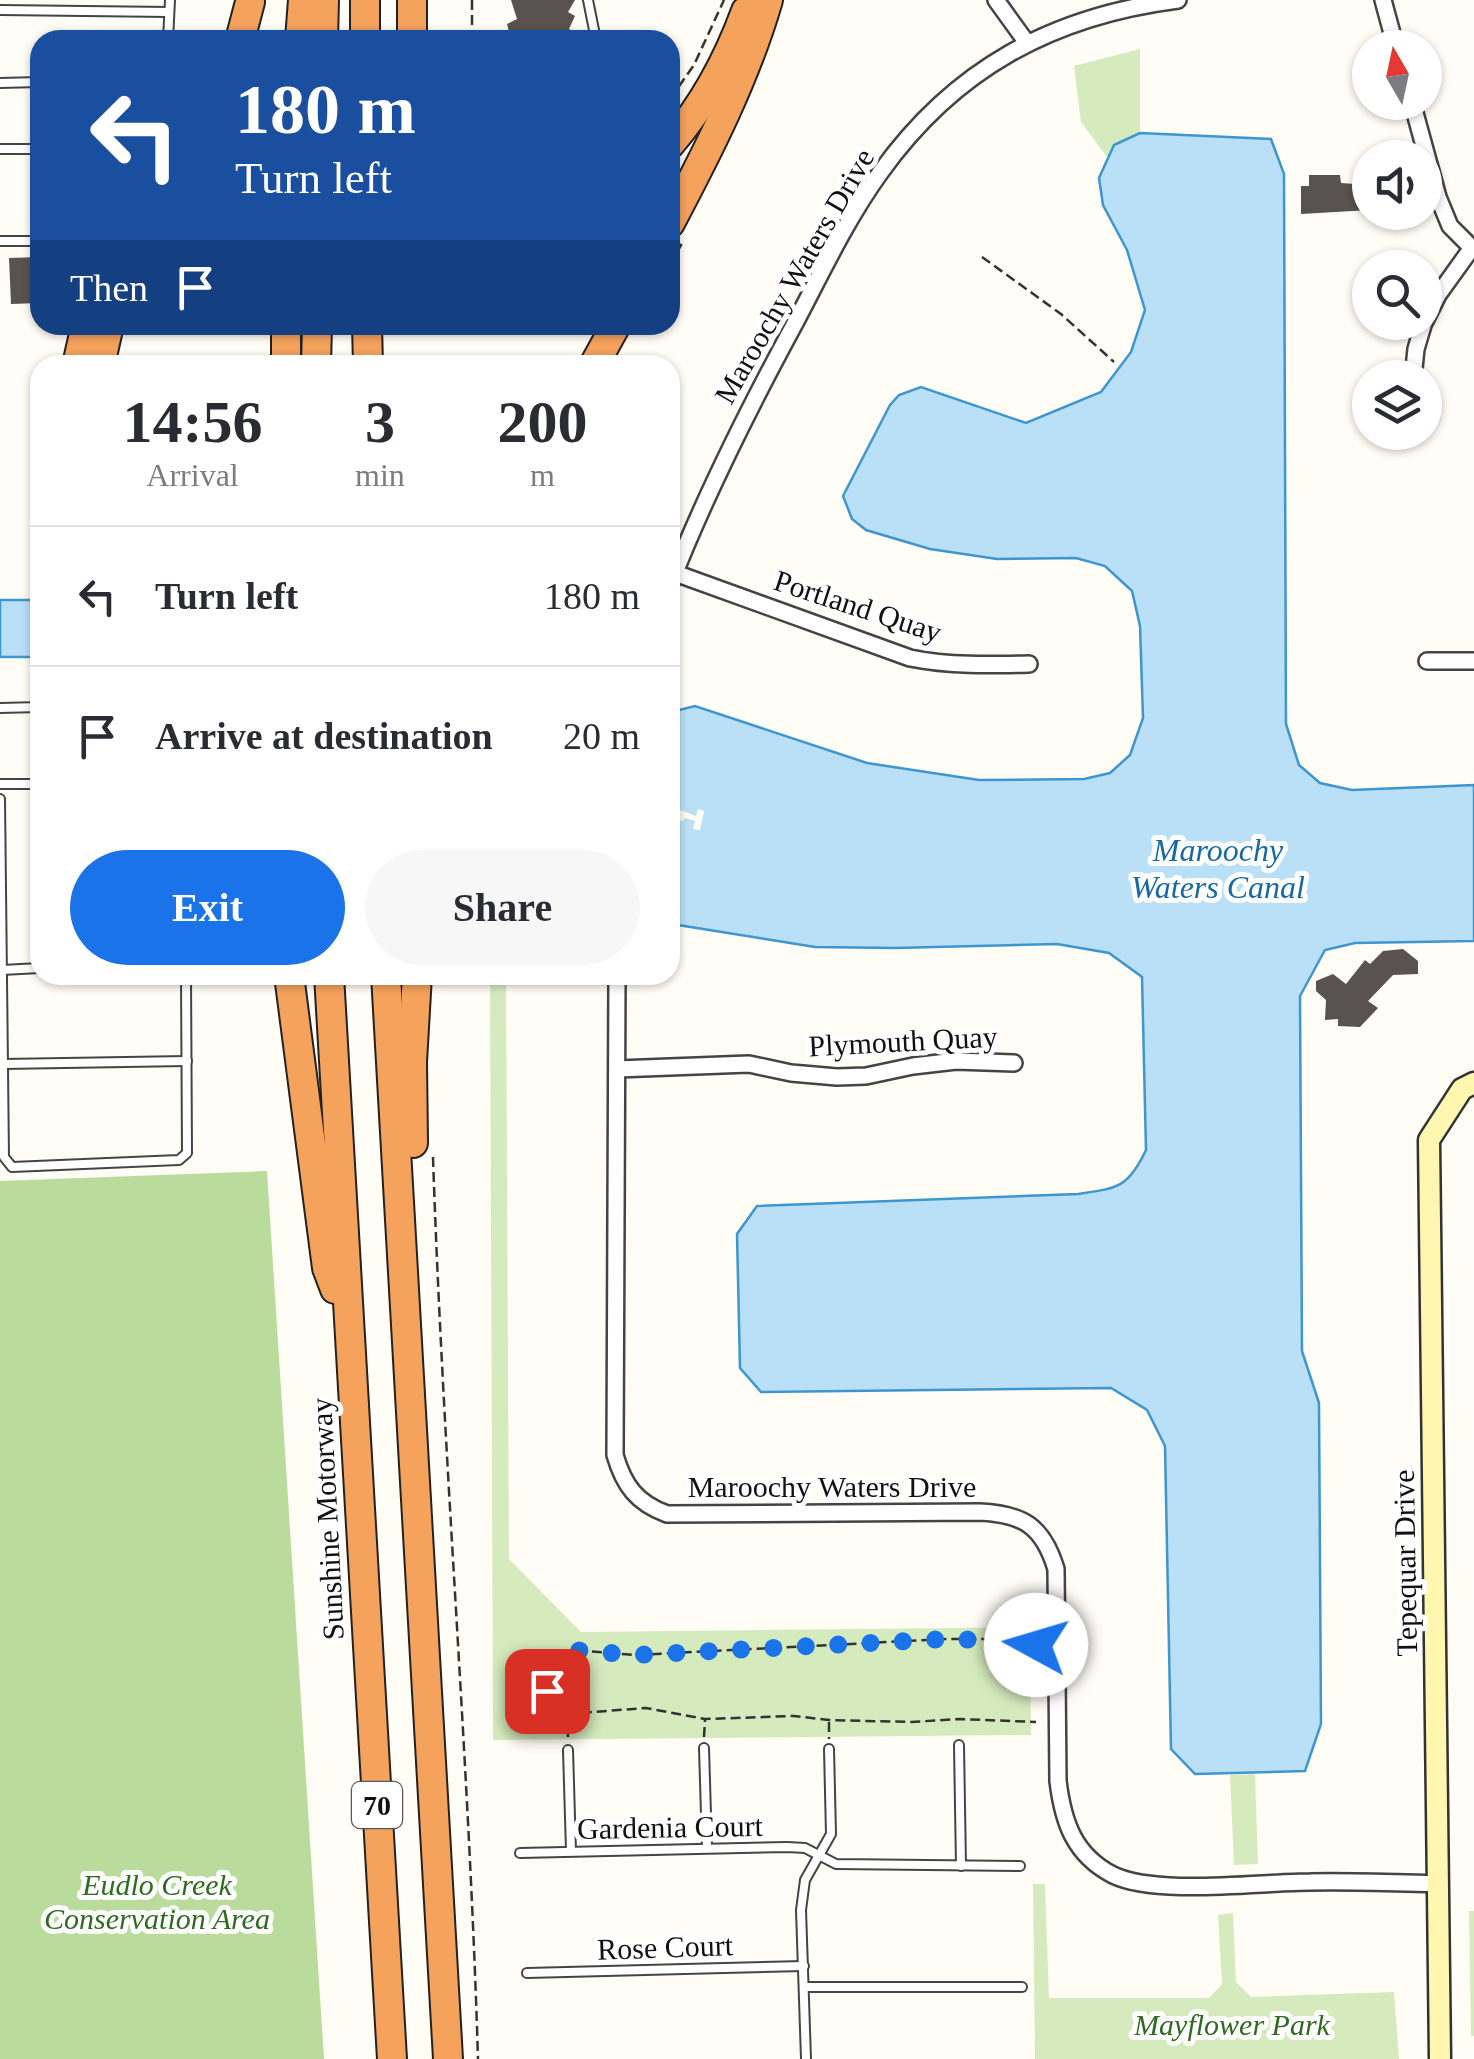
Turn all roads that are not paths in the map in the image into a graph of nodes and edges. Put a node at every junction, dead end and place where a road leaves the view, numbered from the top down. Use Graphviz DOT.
graph roads {
  1 [pos="170,0"];
  2 [pos="302,0"];
  3 [pos="324,0"];
  4 [pos="366,0"];
  5 [pos="412,0"];
  6 [pos="588,0"];
  7 [pos="750,0"];
  8 [pos="768,0"];
  9 [pos="996,0"];
  10 [pos="1178,0"];
  11 [pos="1383,0"];
  12 [pos="250,2"];
  13 [pos="0,10"];
  14 [pos="169,12"];
  15 [pos="168,30"];
  16 [pos="243,30"];
  17 [pos="300,30"];
  18 [pos="322,30"];
  19 [pos="365,30"];
  20 [pos="412,30"];
  21 [pos="592,30"];
  22 [pos="1391,30"];
  23 [pos="1027,43"];
  24 [pos="30,82"];
  25 [pos="0,83"];
  26 [pos="1417,120"];
  27 [pos="680,131"];
  28 [pos="0,149"];
  29 [pos="30,149"];
  30 [pos="680,204"];
  31 [pos="30,241"];
  32 [pos="0,242"];
  33 [pos="1472,249"];
  34 [pos="1442,290"];
  35 [pos="680,560"];
  36 [pos="680,582"];
  37 [pos="1428,661"];
  38 [pos="1474,661"];
  39 [pos="1029,664"];
  40 [pos="30,706"];
  41 [pos="0,708"];
  42 [pos="0,784"];
  43 [pos="30,784"];
  44 [pos="0,799"];
  45 [pos="30,969"];
  46 [pos="2,970"];
  47 [pos="186,985"];
  48 [pos="290,985"];
  49 [pos="330,985"];
  50 [pos="387,985"];
  51 [pos="417,985"];
  52 [pos="617,985"];
  53 [pos="188,1061"];
  54 [pos="1014,1063"];
  55 [pos="3,1064"];
  56 [pos="617,1069"];
  57 [pos="1474,1083"];
  58 [pos="348,1323"];
  59 [pos="407,1354"];
  60 [pos="960,1745"];
  61 [pos="704,1748"];
  62 [pos="829,1749"];
  63 [pos="568,1750"];
  64 [pos="707,1847"];
  65 [pos="571,1852"];
  66 [pos="520,1853"];
  67 [pos="820,1855"];
  68 [pos="960,1866"];
  69 [pos="1020,1866"];
  70 [pos="1440,1884"];
  71 [pos="804,1966"];
  72 [pos="527,1974"];
  73 [pos="805,1987"];
  74 [pos="1022,1987"];
  75 [pos="392,2059"];
  76 [pos="448,2059"];
  77 [pos="806,2059"];
  78 [pos="1440,2059"];
  1 -- 14 [label="lane"];
  2 -- 17 [label="highway"];
  3 -- 18 [label="highway"];
  4 -- 19 [label="highway"];
  5 -- 20 [label="highway"];
  6 -- 21 [label="lane"];
  7 -- 27 [label="highway"];
  8 -- 30 [label="highway"];
  9 -- 23 [label="street"];
  10 -- 23 [label="street, Maroochy Waters Drive"];
  11 -- 22 [label="street"];
  12 -- 16 [label="highway"];
  13 -- 14 [label="lane"];
  14 -- 15 [label="lane"];
  23 -- 35 [label="street, Maroochy Waters Drive"];
  24 -- 25 [label="lane"];
  26 -- 33 [label="street"];
  28 -- 29 [label="lane"];
  31 -- 32 [label="lane"];
  33 -- 34 [label="street"];
  36 -- 39 [label="street, Portland Quay"];
  37 -- 38 [label="street"];
  40 -- 41 [label="lane"];
  42 -- 43 [label="lane"];
  44 -- 46 [label="lane"];
  45 -- 46 [label="lane"];
  46 -- 55 [label="lane"];
  47 -- 53 [label="lane"];
  48 -- 58 [label="highway"];
  49 -- 58 [label="highway, Sunshine Motorway / 70"];
  50 -- 59 [label="highway, 70"];
  51 -- 59 [label="highway"];
  52 -- 56 [label="street, Maroochy Waters Drive"];
  53 -- 55 [label="lane"];
  53 -- 55 [label="lane"];
  54 -- 56 [label="street, Plymouth Quay"];
  56 -- 70 [label="street, Maroochy Waters Drive"];
  57 -- 70 [label="street, Tepequar Drive"];
  58 -- 75 [label="highway, Sunshine Motorway / 70"];
  59 -- 76 [label="highway, 70"];
  60 -- 68 [label="lane"];
  61 -- 64 [label="lane"];
  62 -- 67 [label="lane"];
  63 -- 65 [label="lane"];
  64 -- 65 [label="lane, Gardenia Court"];
  64 -- 67 [label="lane, Gardenia Court"];
  65 -- 66 [label="lane, Gardenia Court"];
  67 -- 68 [label="lane, Gardenia Court"];
  67 -- 71 [label="lane"];
  68 -- 69 [label="lane, Gardenia Court"];
  70 -- 78 [label="street, Tepequar Drive"];
  71 -- 72 [label="lane, Rose Court"];
  71 -- 73 [label="lane"];
  73 -- 74 [label="lane"];
  73 -- 77 [label="lane"];
}
